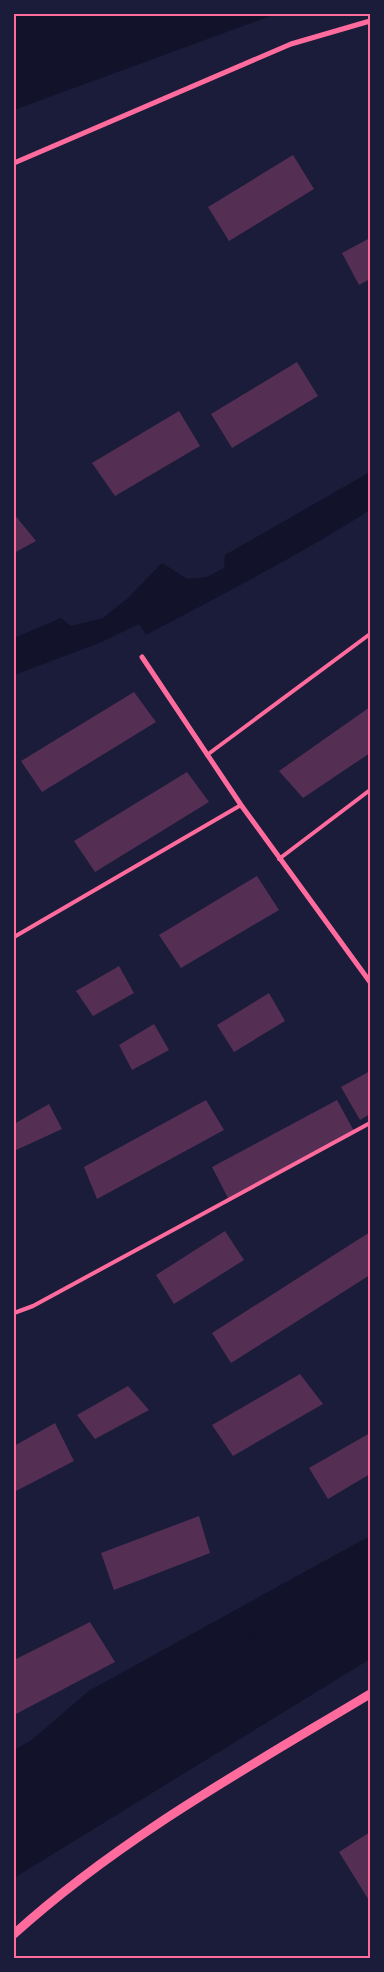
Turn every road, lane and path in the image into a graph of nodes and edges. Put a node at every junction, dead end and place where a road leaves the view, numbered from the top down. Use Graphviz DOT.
graph roads {
  1 [pos="370,21"];
  2 [pos="14,163"];
  3 [pos="370,634"];
  4 [pos="142,657"];
  5 [pos="207,755"];
  6 [pos="370,790"];
  7 [pos="240,805"];
  8 [pos="280,859"];
  9 [pos="14,937"];
  10 [pos="370,982"];
  11 [pos="370,1123"];
  12 [pos="14,1313"];
  13 [pos="370,1694"];
  14 [pos="14,1934"];
  1 -- 2 [label="street"];
  3 -- 5 [label="lane"];
  4 -- 5 [label="street"];
  5 -- 7 [label="street"];
  6 -- 8 [label="lane"];
  7 -- 8 [label="street"];
  7 -- 9 [label="lane"];
  8 -- 10 [label="street"];
  11 -- 12 [label="lane"];
  13 -- 14 [label="street"];
}
